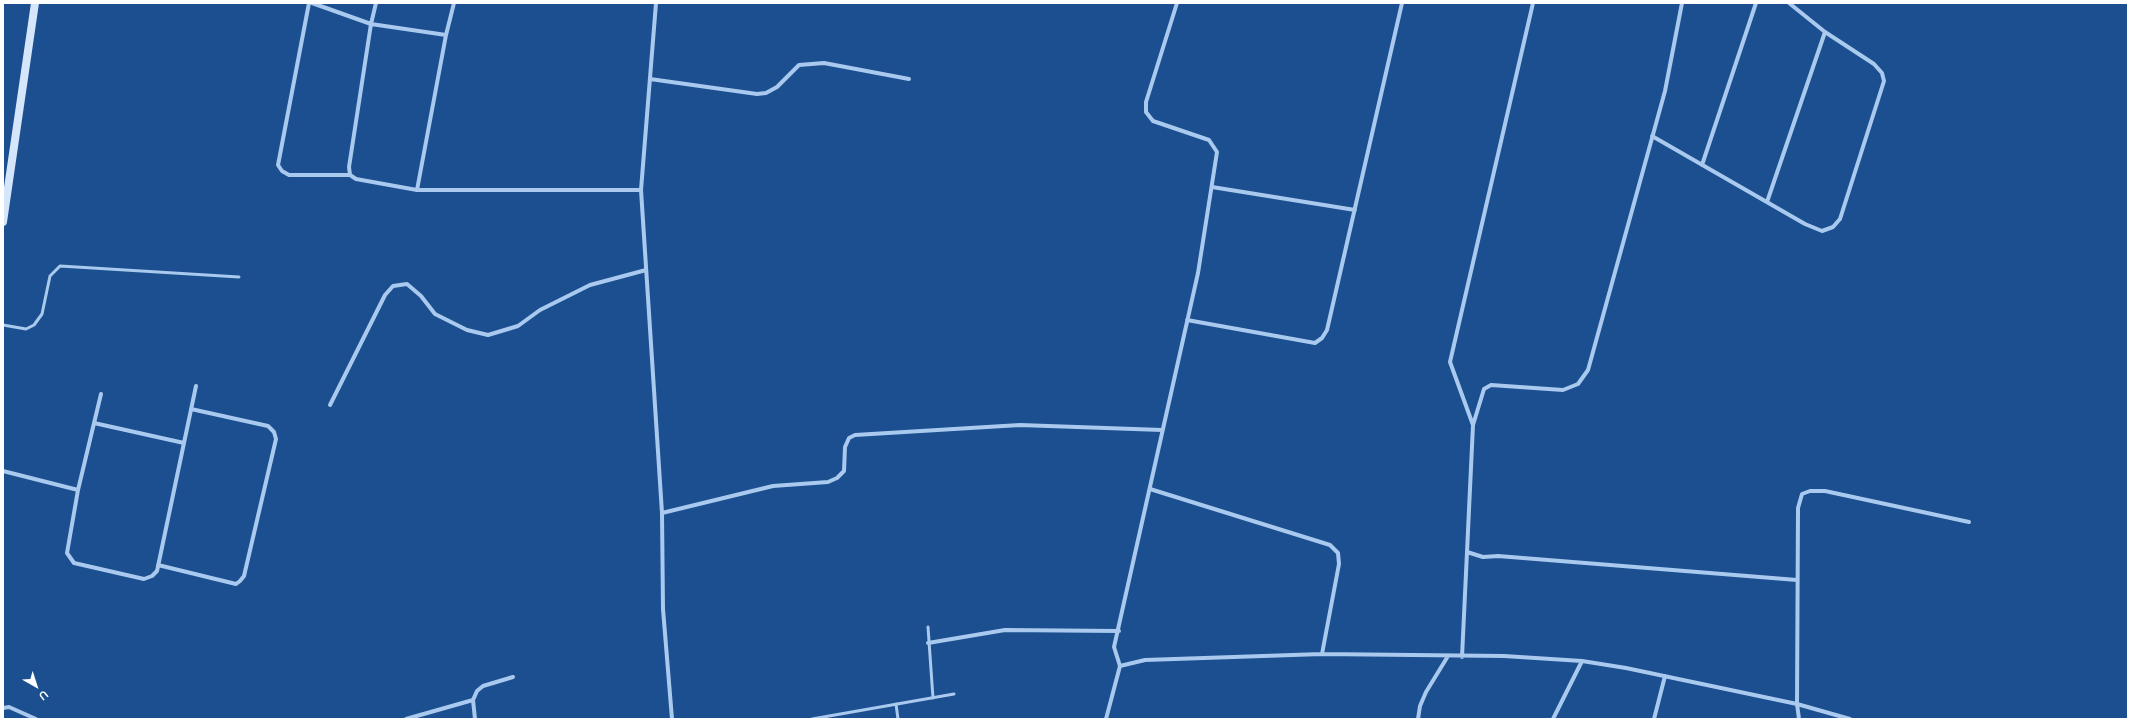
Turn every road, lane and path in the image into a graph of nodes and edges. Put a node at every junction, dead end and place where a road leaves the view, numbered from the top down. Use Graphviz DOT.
graph roads {
  1 [pos="35,3"];
  2 [pos="311,3"];
  3 [pos="376,3"];
  4 [pos="454,3"];
  5 [pos="656,3"];
  6 [pos="1177,3"];
  7 [pos="1402,3"];
  8 [pos="1533,3"];
  9 [pos="1682,3"];
  10 [pos="1756,3"];
  11 [pos="1789,3"];
  12 [pos="371,24"];
  13 [pos="1825,32"];
  14 [pos="446,35"];
  15 [pos="650,79"];
  16 [pos="908,79"];
  17 [pos="1652,136"];
  18 [pos="1702,165"];
  19 [pos="350,175"];
  20 [pos="1212,187"];
  21 [pos="417,190"];
  22 [pos="641,190"];
  23 [pos="1767,202"];
  24 [pos="1355,210"];
  25 [pos="3,222"];
  26 [pos="646,270"];
  27 [pos="239,277"];
  28 [pos="1187,320"];
  29 [pos="3,325"];
  30 [pos="196,386"];
  31 [pos="101,394"];
  32 [pos="330,405"];
  33 [pos="192,409"];
  34 [pos="94,423"];
  35 [pos="1473,425"];
  36 [pos="1162,430"];
  37 [pos="184,442"];
  38 [pos="3,472"];
  39 [pos="1150,489"];
  40 [pos="78,490"];
  41 [pos="662,513"];
  42 [pos="1969,522"];
  43 [pos="1466,552"];
  44 [pos="158,565"];
  45 [pos="1797,580"];
  46 [pos="928,627"];
  47 [pos="1118,631"];
  48 [pos="928,643"];
  49 [pos="1322,654"];
  50 [pos="1448,656"];
  51 [pos="1462,657"];
  52 [pos="1582,661"];
  53 [pos="1120,666"];
  54 [pos="1665,676"];
  55 [pos="513,677"];
  56 [pos="954,694"];
  57 [pos="933,698"];
  58 [pos="473,700"];
  59 [pos="896,704"];
  60 [pos="1797,704"];
  61 [pos="3,708"];
  62 [pos="36,719"];
  63 [pos="406,719"];
  64 [pos="475,719"];
  65 [pos="672,719"];
  66 [pos="812,719"];
  67 [pos="898,719"];
  68 [pos="1106,719"];
  69 [pos="1418,719"];
  70 [pos="1553,719"];
  71 [pos="1654,719"];
  72 [pos="1799,719"];
  73 [pos="1850,719"];
  1 -- 25 [label="main road"];
  2 -- 12 [label="street"];
  2 -- 19 [label="street"];
  3 -- 12 [label="street"];
  4 -- 14 [label="street"];
  5 -- 15 [label="street"];
  6 -- 20 [label="street"];
  7 -- 24 [label="street"];
  8 -- 35 [label="street"];
  9 -- 17 [label="street"];
  10 -- 18 [label="street"];
  11 -- 13 [label="street"];
  12 -- 14 [label="street"];
  12 -- 19 [label="street"];
  13 -- 23 [label="street"];
  13 -- 23 [label="street"];
  14 -- 21 [label="street"];
  15 -- 16 [label="street"];
  15 -- 22 [label="street"];
  17 -- 18 [label="street"];
  17 -- 35 [label="street"];
  18 -- 23 [label="street"];
  19 -- 21 [label="street"];
  20 -- 24 [label="street"];
  20 -- 28 [label="street"];
  21 -- 22 [label="street"];
  22 -- 26 [label="street"];
  24 -- 28 [label="street"];
  26 -- 32 [label="street"];
  26 -- 41 [label="street"];
  27 -- 29 [label="lane"];
  28 -- 36 [label="street"];
  30 -- 33 [label="street"];
  31 -- 34 [label="street"];
  33 -- 37 [label="street"];
  33 -- 44 [label="street"];
  34 -- 37 [label="street"];
  34 -- 40 [label="street"];
  35 -- 43 [label="street"];
  36 -- 39 [label="street"];
  36 -- 41 [label="street"];
  37 -- 44 [label="street"];
  38 -- 40 [label="street"];
  39 -- 47 [label="street"];
  39 -- 49 [label="street"];
  40 -- 44 [label="street"];
  41 -- 65 [label="street"];
  42 -- 45 [label="street"];
  43 -- 45 [label="street"];
  43 -- 51 [label="street"];
  45 -- 60 [label="street"];
  46 -- 48 [label="lane"];
  47 -- 48 [label="street"];
  47 -- 53 [label="street"];
  48 -- 57 [label="lane"];
  49 -- 50 [label="street"];
  49 -- 53 [label="street"];
  50 -- 51 [label="street"];
  50 -- 69 [label="street"];
  51 -- 52 [label="street"];
  52 -- 54 [label="street"];
  52 -- 70 [label="street"];
  53 -- 68 [label="street"];
  54 -- 60 [label="street"];
  54 -- 71 [label="street"];
  55 -- 58 [label="street"];
  56 -- 57 [label="lane"];
  57 -- 59 [label="lane"];
  58 -- 63 [label="street"];
  58 -- 64 [label="street"];
  59 -- 66 [label="lane"];
  59 -- 67 [label="lane"];
  60 -- 72 [label="street"];
  60 -- 73 [label="street"];
  61 -- 62 [label="street"];
}
